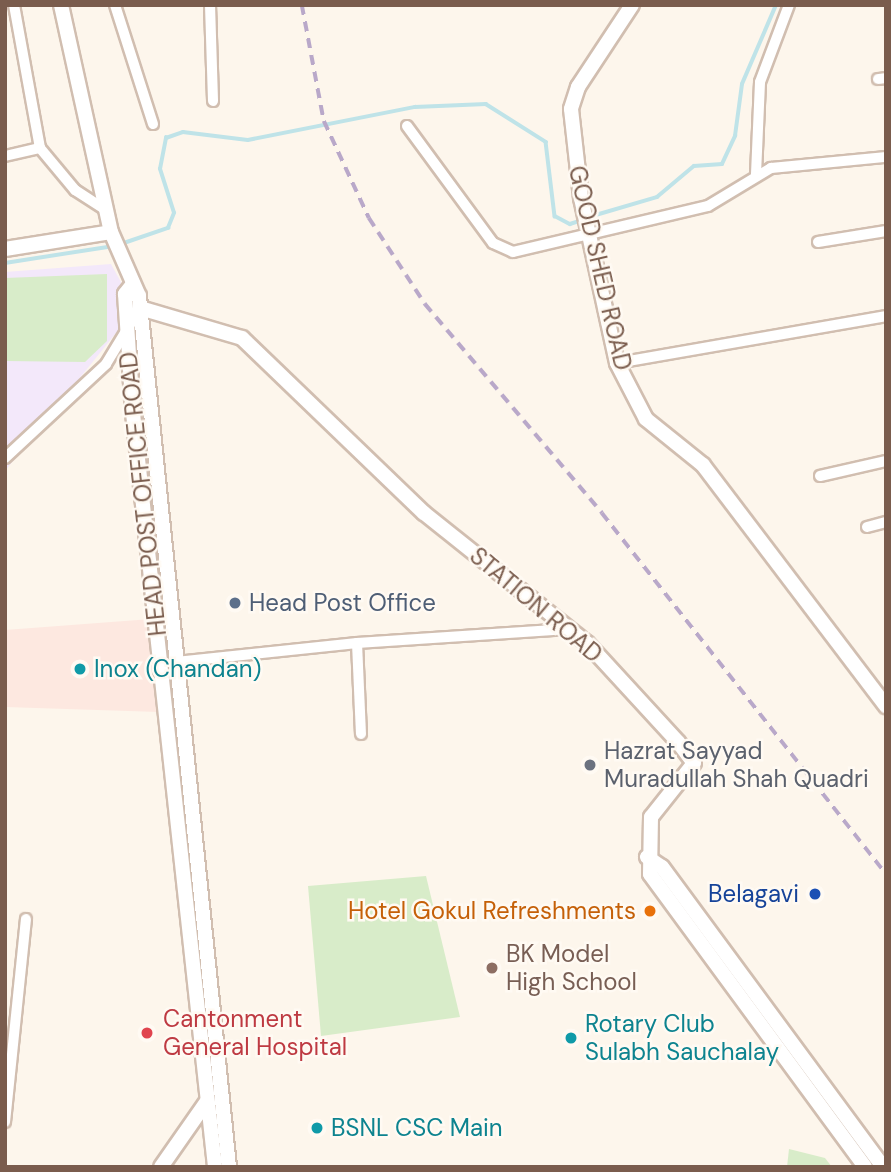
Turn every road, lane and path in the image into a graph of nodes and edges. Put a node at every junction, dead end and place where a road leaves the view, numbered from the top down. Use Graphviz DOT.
graph roads {
  1 [pos="13,5"];
  2 [pos="61,5"];
  3 [pos="115,5"];
  4 [pos="209,5"];
  5 [pos="632,5"];
  6 [pos="789,5"];
  7 [pos="213,101"];
  8 [pos="153,124"];
  9 [pos="407,126"];
  10 [pos="40,148"];
  11 [pos="5,156"];
  12 [pos="886,157"];
  13 [pos="756,174"];
  14 [pos="106,210"];
  15 [pos="586,223"];
  16 [pos="886,232"];
  17 [pos="114,236"];
  18 [pos="818,242"];
  19 [pos="5,249"];
  20 [pos="133,284"];
  21 [pos="140,308"];
  22 [pos="886,316"];
  23 [pos="127,327"];
  24 [pos="617,363"];
  25 [pos="5,458"];
  26 [pos="886,461"];
  27 [pos="820,476"];
  28 [pos="886,522"];
  29 [pos="867,527"];
  30 [pos="569,629"];
  31 [pos="357,643"];
  32 [pos="176,662"];
  33 [pos="886,706"];
  34 [pos="361,734"];
  35 [pos="647,857"];
  36 [pos="26,919"];
  37 [pos="220,1072"];
  38 [pos="203,1074"];
  39 [pos="207,1101"];
  40 [pos="5,1122"];
  41 [pos="161,1167"];
  42 [pos="215,1167"];
  43 [pos="229,1167"];
  44 [pos="865,1167"];
  45 [pos="883,1167"];
  1 -- 10 [label="street"];
  2 -- 14 [label="street, HEAD POST OFFICE ROAD"];
  3 -- 8 [label="street"];
  4 -- 7 [label="street"];
  5 -- 15 [label="street, GOOD SHED ROAD"];
  6 -- 13 [label="street"];
  9 -- 15 [label="street"];
  10 -- 11 [label="street"];
  10 -- 14 [label="street"];
  12 -- 13 [label="street"];
  13 -- 15 [label="street"];
  14 -- 17 [label="street, HEAD POST OFFICE ROAD"];
  15 -- 24 [label="street, GOOD SHED ROAD"];
  16 -- 18 [label="street"];
  17 -- 19 [label="street"];
  17 -- 20 [label="street, HEAD POST OFFICE ROAD"];
  20 -- 21 [label="street, HEAD POST OFFICE ROAD"];
  20 -- 23 [label="street, HEAD POST OFFICE ROAD"];
  21 -- 23 [label="street"];
  21 -- 30 [label="street, STATION ROAD"];
  21 -- 32 [label="street, HEAD POST OFFICE ROAD"];
  22 -- 24 [label="street"];
  23 -- 25 [label="street"];
  23 -- 38 [label="street, HEAD POST OFFICE ROAD"];
  24 -- 33 [label="street, GOOD SHED ROAD"];
  26 -- 27 [label="street"];
  28 -- 29 [label="street"];
  30 -- 31 [label="street"];
  30 -- 35 [label="street, STATION ROAD"];
  31 -- 32 [label="street"];
  31 -- 34 [label="street"];
  32 -- 37 [label="street, HEAD POST OFFICE ROAD"];
  35 -- 44 [label="street, STATION ROAD"];
  35 -- 45 [label="street"];
  36 -- 40 [label="street"];
  37 -- 38 [label="street"];
  37 -- 43 [label="street, HEAD POST OFFICE ROAD"];
  38 -- 39 [label="street, HEAD POST OFFICE ROAD"];
  39 -- 41 [label="street"];
  39 -- 42 [label="street, HEAD POST OFFICE ROAD"];
}
